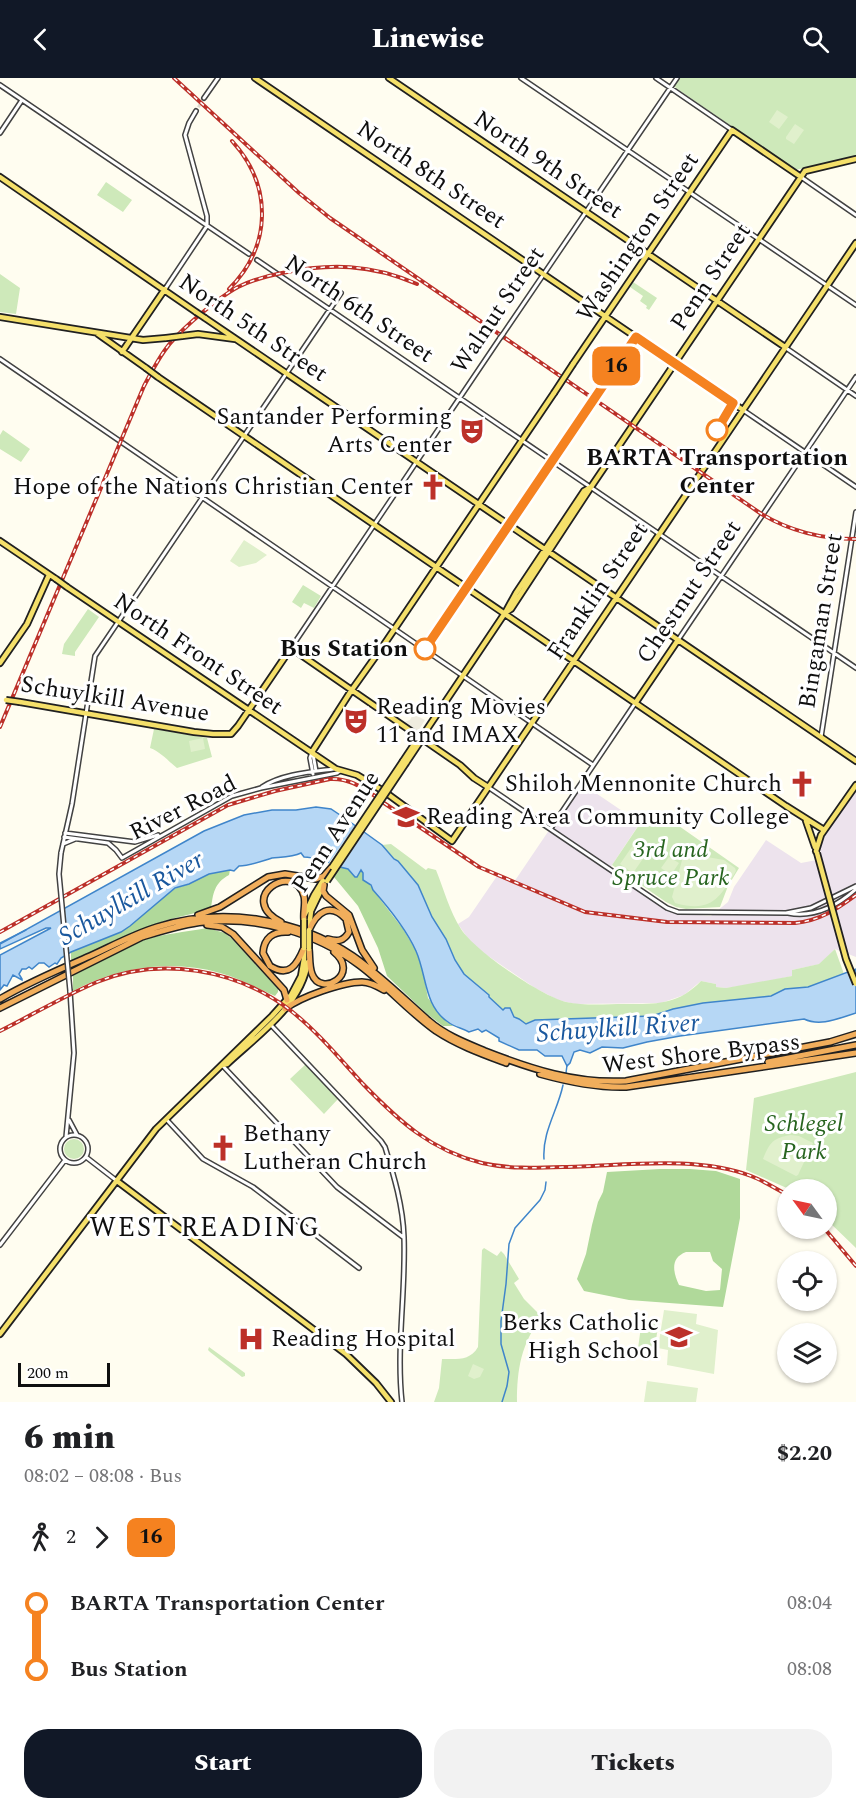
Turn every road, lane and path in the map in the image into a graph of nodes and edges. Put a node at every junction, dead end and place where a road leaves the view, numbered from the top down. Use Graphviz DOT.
graph roads {
  1 [pos="218,78"];
  2 [pos="255,78"];
  3 [pos="388,78"];
  4 [pos="521,78"];
  5 [pos="656,78"];
  6 [pos="677,78"];
  7 [pos="0,85"];
  8 [pos="671,88"];
  9 [pos="204,98"];
  10 [pos="22,100"];
  11 [pos="196,111"];
  12 [pos="732,130"];
  13 [pos="0,133"];
  14 [pos="628,151"];
  15 [pos="856,159"];
  16 [pos="0,177"];
  17 [pos="801,177"];
  18 [pos="690,192"];
  19 [pos="586,212"];
  20 [pos="856,214"];
  21 [pos="207,226"];
  22 [pos="759,239"];
  23 [pos="856,243"];
  24 [pos="648,254"];
  25 [pos="249,255"];
  26 [pos="257,260"];
  27 [pos="544,274"];
  28 [pos="827,286"];
  29 [pos="165,289"];
  30 [pos="341,293"];
  31 [pos="717,301"];
  32 [pos="856,305"];
  33 [pos="330,310"];
  34 [pos="606,316"];
  35 [pos="0,317"];
  36 [pos="96,333"];
  37 [pos="132,338"];
  38 [pos="238,340"];
  39 [pos="785,348"];
  40 [pos="122,352"];
  41 [pos="0,359"];
  42 [pos="675,363"];
  43 [pos="287,373"];
  44 [pos="856,377"];
  45 [pos="847,390"];
  46 [pos="856,396"];
  47 [pos="460,398"];
  48 [pos="743,410"];
  49 [pos="245,436"];
  50 [pos="522,440"];
  51 [pos="805,453"];
  52 [pos="417,461"];
  53 [pos="591,487"];
  54 [pos="856,487"];
  55 [pos="203,497"];
  56 [pos="479,503"];
  57 [pos="856,512"];
  58 [pos="374,524"];
  59 [pos="659,534"];
  60 [pos="0,541"];
  61 [pos="547,550"];
  62 [pos="436,566"];
  63 [pos="49,574"];
  64 [pos="721,577"];
  65 [pos="333,586"];
  66 [pos="616,597"];
  67 [pos="505,613"];
  68 [pos="118,622"];
  69 [pos="395,629"];
  70 [pos="678,640"];
  71 [pos="291,648"];
  72 [pos="834,654"];
  73 [pos="573,660"];
  74 [pos="0,663"];
  75 [pos="856,669"];
  76 [pos="463,675"];
  77 [pos="361,677"];
  78 [pos="351,691"];
  79 [pos="361,698"];
  80 [pos="3,699"];
  81 [pos="636,702"];
  82 [pos="341,708"];
  83 [pos="249,711"];
  84 [pos="86,714"];
  85 [pos="532,722"];
  86 [pos="407,728"];
  87 [pos="224,734"];
  88 [pos="821,737"];
  89 [pos="421,738"];
  90 [pos="415,747"];
  91 [pos="434,747"];
  92 [pos="312,752"];
  93 [pos="856,761"];
  94 [pos="405,762"];
  95 [pos="311,763"];
  96 [pos="593,765"];
  97 [pos="338,770"];
  98 [pos="314,772"];
  99 [pos="301,774"];
  100 [pos="315,777"];
  101 [pos="856,785"];
  102 [pos="488,787"];
  103 [pos="261,788"];
  104 [pos="380,789"];
  105 [pos="389,795"];
  106 [pos="802,817"];
  107 [pos="66,828"];
  108 [pos="551,828"];
  109 [pos="824,830"];
  110 [pos="162,834"];
  111 [pos="65,835"];
  112 [pos="75,836"];
  113 [pos="63,844"];
  114 [pos="817,852"];
  115 [pos="332,867"];
  116 [pos="325,882"];
  117 [pos="856,887"];
  118 [pos="786,913"];
  119 [pos="308,921"];
  120 [pos="176,922"];
  121 [pos="191,924"];
  122 [pos="288,926"];
  123 [pos="309,930"];
  124 [pos="301,934"];
  125 [pos="315,934"];
  126 [pos="320,942"];
  127 [pos="306,949"];
  128 [pos="856,984"];
  129 [pos="400,995"];
  130 [pos="0,999"];
  131 [pos="287,1000"];
  132 [pos="0,1008"];
  133 [pos="285,1009"];
  134 [pos="278,1013"];
  135 [pos="420,1019"];
  136 [pos="270,1024"];
  137 [pos="438,1030"];
  138 [pos="856,1034"];
  139 [pos="856,1044"];
  140 [pos="856,1053"];
  141 [pos="222,1065"];
  142 [pos="705,1067"];
  143 [pos="533,1070"];
  144 [pos="696,1076"];
  145 [pos="69,1115"];
  146 [pos="166,1119"];
  147 [pos="77,1135"];
  148 [pos="66,1137"];
  149 [pos="86,1157"];
  150 [pos="65,1160"];
  151 [pos="117,1181"];
  152 [pos="404,1238"];
  153 [pos="0,1245"];
  154 [pos="359,1268"];
  155 [pos="0,1334"];
  156 [pos="391,1402"];
  157 [pos="402,1402"];
  1 -- 9 [label="street"];
  2 -- 27 [label="main road, North 8th Street"];
  3 -- 19 [label="main road, North 9th Street"];
  4 -- 14 [label="street"];
  5 -- 8 [label="street"];
  6 -- 8 [label="street, Walnut Street"];
  7 -- 10 [label="street, North 6th Street"];
  8 -- 12 [label="street"];
  8 -- 14 [label="street, Walnut Street"];
  10 -- 13 [label="street"];
  10 -- 21 [label="street, North 6th Street"];
  11 -- 21 [label="street"];
  12 -- 17 [label="main road"];
  12 -- 18 [label="main road, Washington Street"];
  14 -- 18 [label="street"];
  14 -- 19 [label="street, Walnut Street"];
  15 -- 17 [label="main road"];
  16 -- 29 [label="main road, North 5th Street"];
  17 -- 20 [label="street"];
  17 -- 22 [label="main road, Penn Street"];
  18 -- 22 [label="street"];
  18 -- 24 [label="main road, Washington Street"];
  19 -- 24 [label="main road, North 9th Street"];
  19 -- 27 [label="street, Walnut Street"];
  21 -- 25 [label="street, North 6th Street"];
  21 -- 29 [label="street"];
  22 -- 28 [label="street"];
  22 -- 31 [label="main road, Penn Street"];
  23 -- 28 [label="main road, Franklin Street"];
  24 -- 31 [label="main road, North 9th Street"];
  24 -- 34 [label="main road, Washington Street"];
  26 -- 33 [label="street, North 6th Street"];
  27 -- 34 [label="main road, North 8th Street"];
  27 -- 47 [label="street, Walnut Street"];
  28 -- 32 [label="street"];
  28 -- 39 [label="main road, Franklin Street"];
  29 -- 37 [label="main road"];
  29 -- 38 [label="main road, North 5th Street, bridge"];
  30 -- 33 [label="street"];
  31 -- 39 [label="main road, North 9th Street"];
  31 -- 42 [label="main road, Penn Street"];
  33 -- 43 [label="street"];
  33 -- 47 [label="street, North 6th Street"];
  34 -- 42 [label="main road, North 8th Street"];
  34 -- 50 [label="main road, Washington Street, bridge"];
  35 -- 36 [label="main road"];
  36 -- 37 [label="main road"];
  36 -- 40 [label="main road"];
  37 -- 38 [label="main road, bridge"];
  37 -- 40 [label="main road"];
  38 -- 43 [label="main road, North 5th Street"];
  39 -- 45 [label="street"];
  39 -- 48 [label="main road, Franklin Street"];
  40 -- 49 [label="main road, bridge"];
  41 -- 55 [label="street"];
  42 -- 48 [label="main road, North 8th Street"];
  42 -- 53 [label="main road, Penn Street"];
  43 -- 49 [label="street"];
  43 -- 52 [label="main road, North 5th Street"];
  44 -- 45 [label="street, Chestnut Street"];
  45 -- 46 [label="street"];
  45 -- 51 [label="street, Chestnut Street"];
  47 -- 50 [label="street, North 6th Street"];
  47 -- 52 [label="street, Walnut Street"];
  48 -- 51 [label="street"];
  48 -- 59 [label="main road, Franklin Street"];
  49 -- 55 [label="street"];
  49 -- 58 [label="main road"];
  50 -- 53 [label="street, North 6th Street"];
  50 -- 56 [label="main road, Washington Street"];
  51 -- 54 [label="street"];
  51 -- 64 [label="street, Chestnut Street"];
  52 -- 56 [label="main road, North 5th Street"];
  52 -- 58 [label="street, Walnut Street"];
  53 -- 59 [label="street, North 6th Street"];
  53 -- 61 [label="main road, Penn Street"];
  55 -- 65 [label="street"];
  55 -- 68 [label="street"];
  56 -- 61 [label="main road, North 5th Street"];
  56 -- 62 [label="main road, Washington Street"];
  57 -- 72 [label="street, Bingaman Street"];
  58 -- 62 [label="main road"];
  58 -- 65 [label="street, Walnut Street"];
  59 -- 64 [label="street, North 6th Street"];
  59 -- 66 [label="main road, Franklin Street"];
  60 -- 63 [label="main road, North Front Street"];
  61 -- 66 [label="main road, North 5th Street"];
  61 -- 67 [label="main road, Penn Street"];
  62 -- 67 [label="main road"];
  62 -- 69 [label="main road, Washington Street"];
  63 -- 68 [label="main road, North Front Street, bridge"];
  63 -- 74 [label="main road"];
  64 -- 70 [label="street, Chestnut Street"];
  64 -- 72 [label="street, North 6th Street"];
  65 -- 69 [label="street"];
  65 -- 71 [label="street, Walnut Street"];
  66 -- 70 [label="main road, North 5th Street"];
  66 -- 73 [label="main road, Franklin Street"];
  67 -- 73 [label="main road"];
  67 -- 76 [label="main road, Penn Street"];
  68 -- 83 [label="main road, North Front Street"];
  68 -- 84 [label="street"];
  69 -- 76 [label="street"];
  69 -- 77 [label="main road, Washington Street"];
  70 -- 81 [label="main road, Chestnut Street"];
  70 -- 88 [label="main road, North 5th Street"];
  71 -- 78 [label="main road"];
  71 -- 83 [label="main road, Walnut Street"];
  72 -- 75 [label="street, North 6th Street"];
  72 -- 88 [label="street, Bingaman Street"];
  73 -- 81 [label="main road"];
  73 -- 85 [label="main road, Franklin Street"];
  76 -- 85 [label="street"];
  76 -- 89 [label="main road, Penn Street"];
  77 -- 78 [label="main road, Washington Street"];
  77 -- 79 [label="main road"];
  78 -- 79 [label="main road"];
  78 -- 82 [label="main road, Washington Street"];
  79 -- 82 [label="main road"];
  79 -- 86 [label="main road"];
  80 -- 84 [label="main road, Schuylkill Avenue, bridge"];
  81 -- 96 [label="street, Chestnut Street"];
  81 -- 106 [label="main road"];
  82 -- 92 [label="main road, Washington Street"];
  83 -- 87 [label="main road, Walnut Street"];
  83 -- 92 [label="main road, North Front Street"];
  84 -- 87 [label="main road, Schuylkill Avenue"];
  84 -- 107 [label="street"];
  85 -- 96 [label="street"];
  85 -- 102 [label="main road, Franklin Street"];
  86 -- 89 [label="main road"];
  86 -- 90 [label="main road"];
  88 -- 93 [label="main road, North 5th Street"];
  89 -- 90 [label="main road, Penn Avenue"];
  89 -- 91 [label="main road"];
  90 -- 91 [label="main road"];
  90 -- 94 [label="main road, Penn Avenue"];
  91 -- 102 [label="main road"];
  92 -- 95 [label="street"];
  92 -- 97 [label="main road, North Front Street"];
  92 -- 98 [label="street"];
  94 -- 115 [label="main road, Penn Avenue, bridge"];
  94 -- 116 [label="main road, Penn Avenue, bridge"];
  95 -- 98 [label="street"];
  95 -- 99 [label="street"];
  96 -- 108 [label="street, Chestnut Street"];
  97 -- 98 [label="street, River Road"];
  97 -- 100 [label="street, River Road"];
  97 -- 104 [label="main road, North Front Street"];
  98 -- 99 [label="street, River Road"];
  98 -- 100 [label="street"];
  99 -- 103 [label="street, River Road"];
  100 -- 103 [label="street, River Road"];
  101 -- 109 [label="main road"];
  102 -- 105 [label="main road, Franklin Street"];
  102 -- 108 [label="street"];
  103 -- 110 [label="street, River Road"];
  106 -- 109 [label="main road"];
  106 -- 114 [label="main road"];
  107 -- 111 [label="street"];
  107 -- 112 [label="street"];
  108 -- 118 [label="street"];
  109 -- 114 [label="main road"];
  110 -- 112 [label="street"];
  110 -- 112 [label="street, River Road"];
  111 -- 112 [label="street"];
  111 -- 113 [label="street"];
  112 -- 113 [label="street"];
  113 -- 145 [label="street, bridge"];
  114 -- 128 [label="main road, bridge"];
  115 -- 116 [label="main road, Penn Avenue, bridge"];
  115 -- 120 [label="highway"];
  116 -- 119 [label="main road, Penn Avenue"];
  116 -- 129 [label="highway"];
  117 -- 118 [label="street"];
  117 -- 118 [label="street"];
  119 -- 122 [label="highway"];
  119 -- 123 [label="highway, bridge"];
  119 -- 125 [label="highway"];
  119 -- 127 [label="main road, Penn Avenue, bridge"];
  120 -- 122 [label="highway, West Shore Bypass"];
  120 -- 130 [label="highway, West Shore Bypass"];
  121 -- 124 [label="highway, West Shore Bypass"];
  121 -- 131 [label="highway"];
  121 -- 132 [label="highway, West Shore Bypass"];
  122 -- 125 [label="highway, West Shore Bypass"];
  123 -- 127 [label="main road, Penn Avenue, bridge"];
  124 -- 126 [label="highway, West Shore Bypass"];
  124 -- 127 [label="highway"];
  125 -- 129 [label="highway, West Shore Bypass"];
  126 -- 127 [label="highway"];
  126 -- 135 [label="highway, West Shore Bypass"];
  127 -- 131 [label="main road, Penn Avenue"];
  127 -- 133 [label="main road, Penn Avenue"];
  129 -- 137 [label="highway, West Shore Bypass"];
  131 -- 134 [label="main road, Penn Avenue"];
  133 -- 134 [label="main road, Penn Avenue"];
  133 -- 135 [label="highway"];
  134 -- 136 [label="main road, Penn Avenue"];
  134 -- 141 [label="main road, Penn Avenue"];
  135 -- 137 [label="highway, West Shore Bypass"];
  136 -- 141 [label="main road, Penn Avenue"];
  136 -- 152 [label="street"];
  137 -- 143 [label="highway, West Shore Bypass"];
  138 -- 142 [label="highway, West Shore Bypass"];
  139 -- 142 [label="highway"];
  139 -- 144 [label="highway"];
  140 -- 144 [label="highway, West Shore Bypass"];
  141 -- 146 [label="main road, Penn Avenue"];
  141 -- 152 [label="street"];
  142 -- 143 [label="highway, West Shore Bypass"];
  143 -- 144 [label="highway, West Shore Bypass"];
  145 -- 147 [label="street"];
  145 -- 148 [label="street"];
  146 -- 151 [label="main road, Penn Avenue"];
  146 -- 154 [label="street"];
  147 -- 148 [label="street"];
  147 -- 149 [label="street"];
  148 -- 150 [label="street"];
  149 -- 150 [label="street"];
  149 -- 151 [label="street"];
  150 -- 153 [label="street"];
  151 -- 155 [label="main road, Penn Avenue"];
  151 -- 156 [label="main road"];
  152 -- 157 [label="street"];
}
